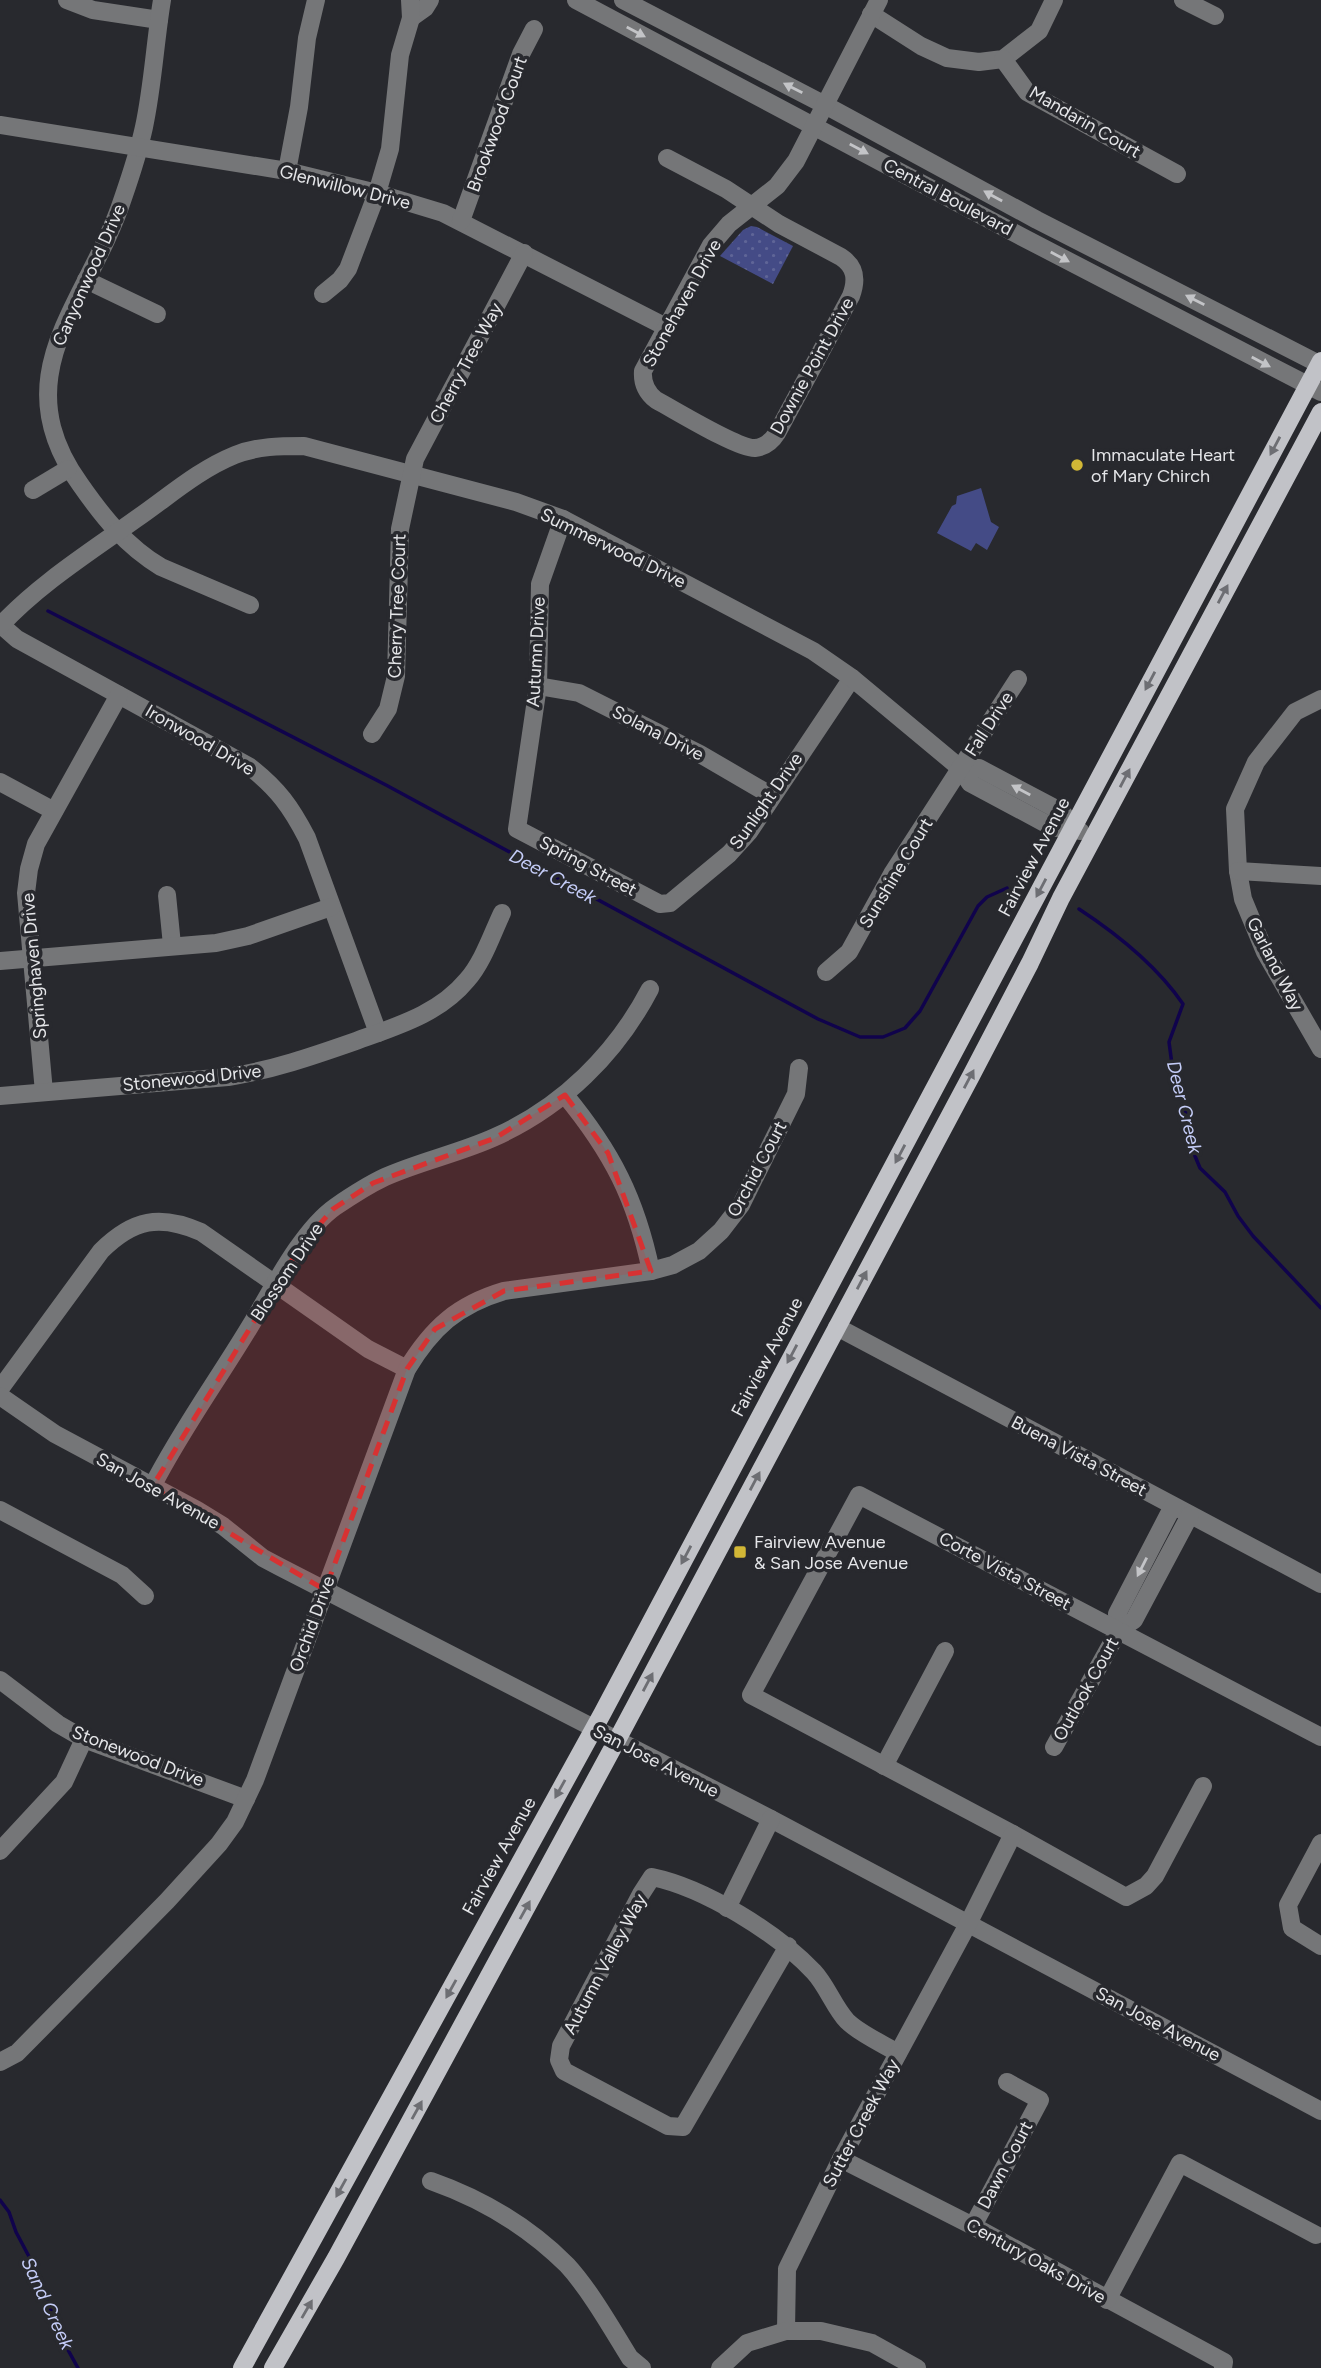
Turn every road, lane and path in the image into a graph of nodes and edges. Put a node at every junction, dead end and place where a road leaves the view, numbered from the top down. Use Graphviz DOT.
graph roads {
  1 [pos="67,0"];
  2 [pos="162,0"];
  3 [pos="316,0"];
  4 [pos="429,0"];
  5 [pos="576,0"];
  6 [pos="623,0"];
  7 [pos="1054,0"];
  8 [pos="1183,0"];
  9 [pos="875,7"];
  10 [pos="411,9"];
  11 [pos="1215,16"];
  12 [pos="159,20"];
  13 [pos="534,29"];
  14 [pos="1003,59"];
  15 [pos="825,105"];
  16 [pos="0,125"];
  17 [pos="815,125"];
  18 [pos="138,148"];
  19 [pos="667,158"];
  20 [pos="287,171"];
  21 [pos="1177,174"];
  22 [pos="377,193"];
  23 [pos="751,207"];
  24 [pos="461,221"];
  25 [pos="524,253"];
  26 [pos="86,280"];
  27 [pos="323,294"];
  28 [pos="156,314"];
  29 [pos="666,327"];
  30 [pos="1320,363"];
  31 [pos="1314,389"];
  32 [pos="1321,412"];
  33 [pos="757,448"];
  34 [pos="68,468"];
  35 [pos="411,474"];
  36 [pos="33,490"];
  37 [pos="563,519"];
  38 [pos="117,533"];
  39 [pos="250,605"];
  40 [pos="0,625"];
  41 [pos="852,678"];
  42 [pos="1018,679"];
  43 [pos="538,685"];
  44 [pos="119,695"];
  45 [pos="1321,699"];
  46 [pos="372,734"];
  47 [pos="960,768"];
  48 [pos="0,782"];
  49 [pos="772,796"];
  50 [pos="54,811"];
  51 [pos="1073,827"];
  52 [pos="517,829"];
  53 [pos="1093,838"];
  54 [pos="1238,871"];
  55 [pos="1321,876"];
  56 [pos="167,895"];
  57 [pos="660,904"];
  58 [pos="331,907"];
  59 [pos="502,913"];
  60 [pos="172,946"];
  61 [pos="33,958"];
  62 [pos="0,961"];
  63 [pos="826,972"];
  64 [pos="650,989"];
  65 [pos="378,1032"];
  66 [pos="1321,1049"];
  67 [pos="799,1068"];
  68 [pos="44,1092"];
  69 [pos="565,1095"];
  70 [pos="0,1096"];
  71 [pos="651,1271"];
  72 [pos="276,1285"];
  73 [pos="837,1327"];
  74 [pos="407,1368"];
  75 [pos="0,1389"];
  76 [pos="0,1395"];
  77 [pos="152,1487"];
  78 [pos="1173,1506"];
  79 [pos="0,1510"];
  80 [pos="1190,1515"];
  81 [pos="1321,1584"];
  82 [pos="325,1590"];
  83 [pos="145,1596"];
  84 [pos="1119,1630"];
  85 [pos="945,1651"];
  86 [pos="0,1680"];
  87 [pos="593,1729"];
  88 [pos="1321,1737"];
  89 [pos="84,1739"];
  90 [pos="616,1742"];
  91 [pos="1054,1748"];
  92 [pos="884,1766"];
  93 [pos="1203,1786"];
  94 [pos="246,1799"];
  95 [pos="771,1819"];
  96 [pos="1013,1834"];
  97 [pos="1321,1843"];
  98 [pos="0,1851"];
  99 [pos="727,1908"];
  100 [pos="968,1924"];
  101 [pos="1321,1945"];
  102 [pos="788,1946"];
  103 [pos="898,2053"];
  104 [pos="0,2062"];
  105 [pos="1007,2082"];
  106 [pos="1321,2111"];
  107 [pos="841,2159"];
  108 [pos="431,2181"];
  109 [pos="973,2226"];
  110 [pos="1316,2235"];
  111 [pos="1107,2300"];
  112 [pos="786,2331"];
  113 [pos="242,2368"];
  114 [pos="273,2368"];
  115 [pos="642,2368"];
  116 [pos="720,2368"];
  117 [pos="917,2368"];
  118 [pos="1223,2368"];
  1 -- 12 [label="street"];
  2 -- 12 [label="street, Canyonwood Drive"];
  3 -- 20 [label="street"];
  4 -- 10 [label="street"];
  5 -- 17 [label="street, Central Boulevard, one-way"];
  15 -- 6 [label="street, Central Boulevard, one-way"];
  7 -- 14 [label="street"];
  8 -- 11 [label="street"];
  9 -- 14 [label="street"];
  9 -- 15 [label="street, Stonehaven Drive"];
  10 -- 22 [label="street"];
  12 -- 18 [label="street, Canyonwood Drive"];
  13 -- 24 [label="street, Brookwood Court"];
  14 -- 21 [label="street, Mandarin Court"];
  15 -- 17 [label="street, Stonehaven Drive"];
  30 -- 15 [label="street, Central Boulevard, one-way"];
  16 -- 18 [label="street, Glenwillow Drive"];
  17 -- 23 [label="street, Stonehaven Drive"];
  17 -- 31 [label="street, Central Boulevard, one-way"];
  18 -- 20 [label="street, Glenwillow Drive"];
  18 -- 26 [label="street, Canyonwood Drive"];
  19 -- 23 [label="street"];
  20 -- 22 [label="street, Glenwillow Drive"];
  22 -- 24 [label="street, Glenwillow Drive"];
  22 -- 27 [label="street"];
  23 -- 29 [label="street, Stonehaven Drive"];
  23 -- 33 [label="street, Downie Point Drive"];
  24 -- 25 [label="street, Glenwillow Drive"];
  25 -- 29 [label="street, Glenwillow Drive"];
  25 -- 35 [label="street, Cherry Tree Way"];
  26 -- 28 [label="street"];
  26 -- 34 [label="street, Canyonwood Drive"];
  29 -- 33 [label="street, Stonehaven Drive"];
  30 -- 31 [label="main road, Fairview Avenue"];
  31 -- 51 [label="main road, Fairview Avenue, one-way"];
  53 -- 32 [label="main road, one-way"];
  34 -- 36 [label="street"];
  34 -- 38 [label="street, Canyonwood Drive"];
  35 -- 37 [label="street, Summerwood Drive"];
  35 -- 38 [label="street, Summerwood Drive"];
  35 -- 46 [label="street, Cherry Tree Court"];
  37 -- 41 [label="street, Summerwood Drive"];
  37 -- 43 [label="street, Autumn Drive"];
  38 -- 39 [label="street, Canyonwood Drive"];
  38 -- 40 [label="street"];
  40 -- 44 [label="street, Ironwood Drive"];
  41 -- 47 [label="street, Summerwood Drive"];
  41 -- 49 [label="street, Sunlight Drive"];
  42 -- 47 [label="street, Fall Drive"];
  43 -- 49 [label="street, Solana Drive"];
  43 -- 52 [label="street, Autumn Drive"];
  44 -- 50 [label="street, Springhaven Drive"];
  44 -- 58 [label="street, Ironwood Drive"];
  45 -- 54 [label="street, Garland Way"];
  47 -- 51 [label="street, Summerwood Drive"];
  47 -- 63 [label="street, Sunshine Court"];
  48 -- 50 [label="street"];
  49 -- 57 [label="street, Sunlight Drive"];
  50 -- 61 [label="street, Springhaven Drive"];
  51 -- 53 [label="street, Summerwood Drive"];
  51 -- 87 [label="main road, Fairview Avenue, one-way"];
  52 -- 57 [label="street, Spring Street"];
  73 -- 53 [label="main road, one-way"];
  54 -- 55 [label="street"];
  54 -- 66 [label="street, Garland Way"];
  56 -- 60 [label="street"];
  58 -- 60 [label="street"];
  58 -- 65 [label="street, Ironwood Drive"];
  59 -- 65 [label="street, Stonewood Drive"];
  60 -- 61 [label="street"];
  61 -- 62 [label="street"];
  61 -- 68 [label="street, Springhaven Drive"];
  64 -- 69 [label="street, Blossom Drive"];
  65 -- 68 [label="street, Stonewood Drive"];
  67 -- 71 [label="street, Orchid Court"];
  68 -- 70 [label="street, Stonewood Drive"];
  69 -- 71 [label="street"];
  69 -- 72 [label="street, Blossom Drive"];
  71 -- 74 [label="street, Orchid Drive"];
  72 -- 74 [label="street"];
  72 -- 75 [label="street"];
  72 -- 77 [label="street, Blossom Drive"];
  73 -- 78 [label="street, Buena Vista Street"];
  90 -- 73 [label="main road, one-way"];
  74 -- 82 [label="street, Orchid Drive"];
  76 -- 77 [label="street, San Jose Avenue"];
  77 -- 82 [label="street, San Jose Avenue"];
  78 -- 80 [label="street, Buena Vista Street"];
  78 -- 84 [label="street, one-way"];
  79 -- 83 [label="street"];
  80 -- 81 [label="street, Buena Vista Street"];
  80 -- 84 [label="street"];
  82 -- 87 [label="street, San Jose Avenue"];
  82 -- 94 [label="street, Orchid Drive"];
  84 -- 88 [label="street, Corte Vista Street"];
  84 -- 91 [label="street, Outlook Court"];
  84 -- 92 [label="street, Corte Vista Street"];
  85 -- 92 [label="street"];
  86 -- 89 [label="street, Stonewood Drive"];
  87 -- 90 [label="street, San Jose Avenue"];
  87 -- 113 [label="main road, Fairview Avenue, one-way"];
  89 -- 94 [label="street, Stonewood Drive"];
  89 -- 98 [label="street"];
  90 -- 95 [label="street, San Jose Avenue"];
  114 -- 90 [label="main road, one-way"];
  92 -- 96 [label="street, Corte Vista Street"];
  93 -- 96 [label="street, Corte Vista Street"];
  94 -- 104 [label="street, Orchid Drive"];
  95 -- 99 [label="street"];
  95 -- 100 [label="street, San Jose Avenue"];
  96 -- 100 [label="street, Sutter Creek Way"];
  97 -- 101 [label="street"];
  99 -- 102 [label="street, Autumn Valley Way"];
  99 -- 102 [label="street, Autumn Valley Way"];
  100 -- 103 [label="street, Sutter Creek Way"];
  100 -- 106 [label="street, San Jose Avenue"];
  102 -- 103 [label="street, Autumn Valley Way"];
  103 -- 107 [label="street, Sutter Creek Way"];
  105 -- 109 [label="street, Dawn Court"];
  107 -- 109 [label="street, Century Oaks Drive"];
  107 -- 112 [label="street, Sutter Creek Way"];
  108 -- 115 [label="street"];
  109 -- 111 [label="street, Century Oaks Drive"];
  110 -- 111 [label="street"];
  111 -- 118 [label="street, Century Oaks Drive"];
  112 -- 116 [label="street"];
  112 -- 117 [label="street"];
}
